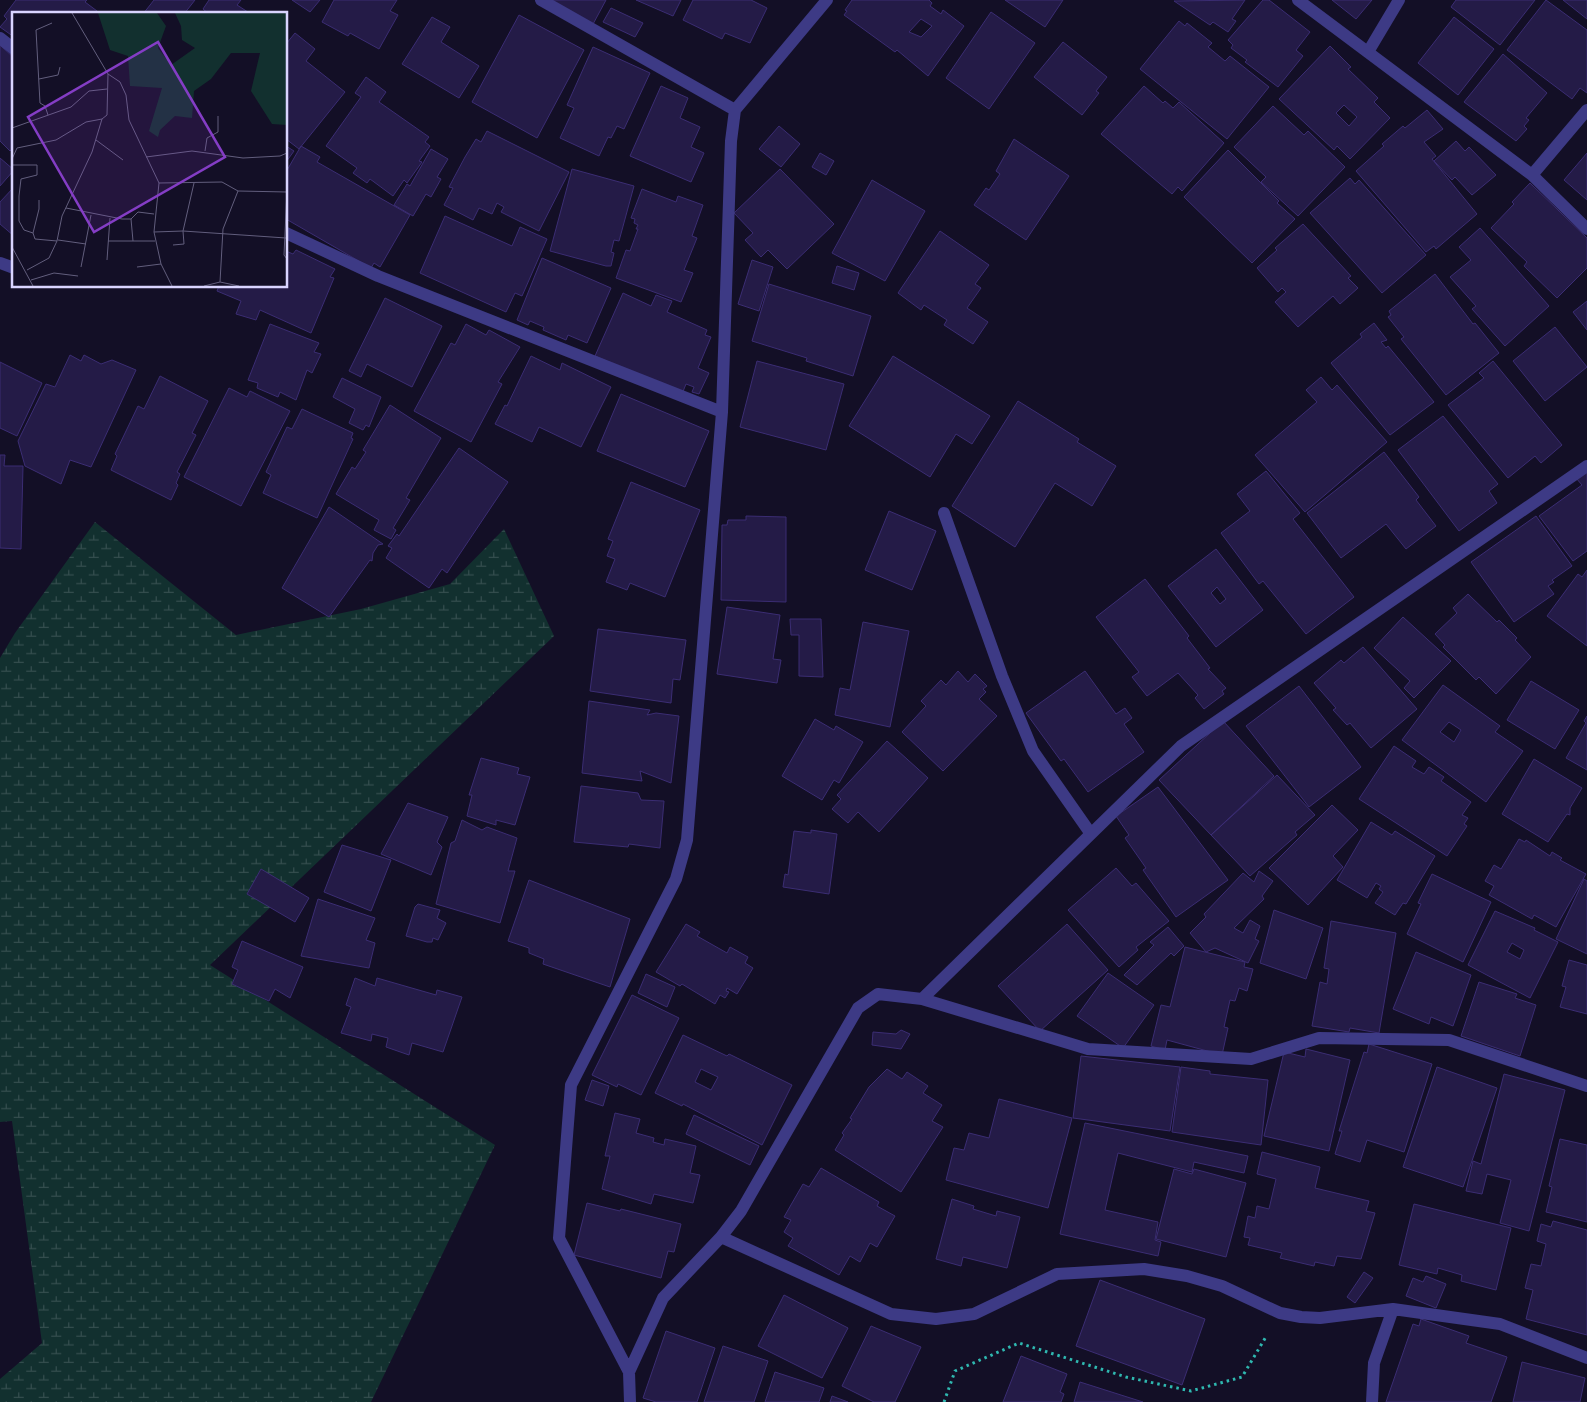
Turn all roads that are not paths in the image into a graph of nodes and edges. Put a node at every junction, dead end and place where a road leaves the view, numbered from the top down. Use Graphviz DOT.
graph roads {
  1 [pos="541,0"];
  2 [pos="827,0"];
  3 [pos="1298,0"];
  4 [pos="1400,0"];
  5 [pos="0,38"];
  6 [pos="12,47"];
  7 [pos="1368,52"];
  8 [pos="735,110"];
  9 [pos="1587,110"];
  10 [pos="1532,175"];
  11 [pos="1587,228"];
  12 [pos="288,234"];
  13 [pos="0,263"];
  14 [pos="12,267"];
  15 [pos="722,412"];
  16 [pos="1587,466"];
  17 [pos="944,513"];
  18 [pos="1091,834"];
  19 [pos="922,999"];
  20 [pos="1587,1086"];
  21 [pos="721,1237"];
  22 [pos="1393,1309"];
  23 [pos="1587,1358"];
  24 [pos="629,1372"];
  25 [pos="630,1402"];
  26 [pos="1372,1402"];
  1 -- 8 [label="street"];
  2 -- 8 [label="street"];
  3 -- 7 [label="street"];
  4 -- 7 [label="street"];
  5 -- 6 [label="street"];
  7 -- 10 [label="street"];
  8 -- 15 [label="street"];
  9 -- 10 [label="street"];
  10 -- 11 [label="street"];
  12 -- 15 [label="street"];
  13 -- 14 [label="street"];
  15 -- 24 [label="street"];
  16 -- 18 [label="street"];
  17 -- 18 [label="street"];
  18 -- 19 [label="street"];
  19 -- 20 [label="street"];
  19 -- 21 [label="street"];
  21 -- 22 [label="street"];
  21 -- 24 [label="street"];
  22 -- 23 [label="street"];
  22 -- 26 [label="street"];
  24 -- 25 [label="street"];
}
